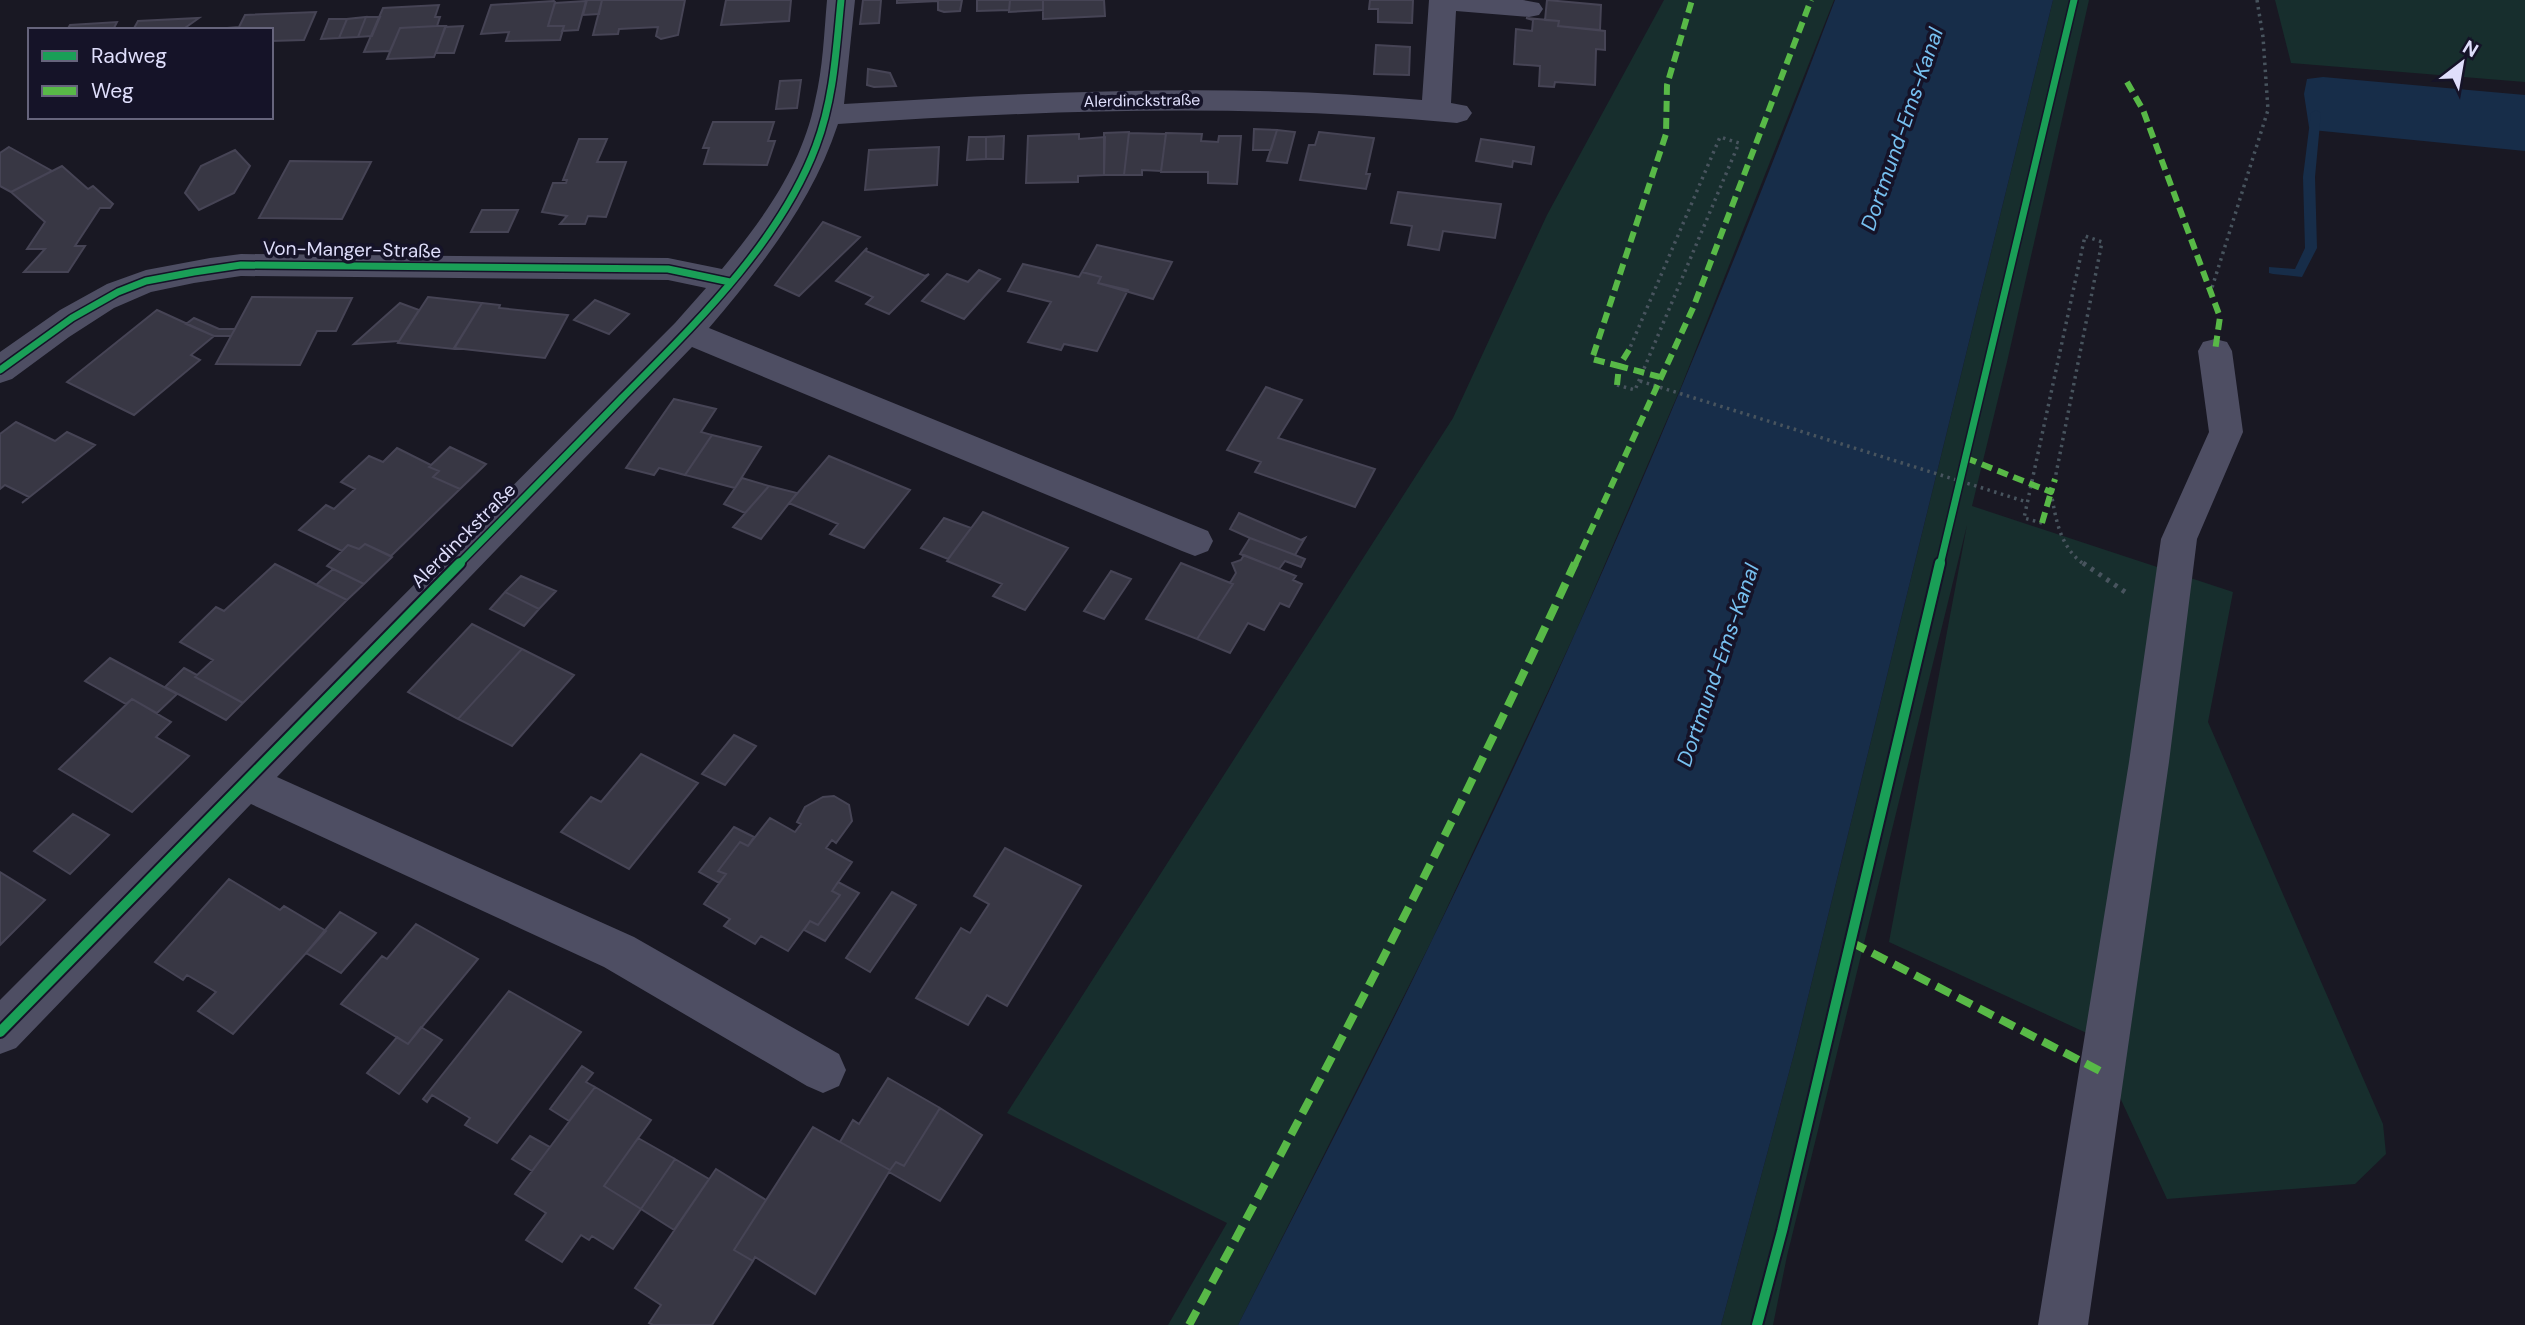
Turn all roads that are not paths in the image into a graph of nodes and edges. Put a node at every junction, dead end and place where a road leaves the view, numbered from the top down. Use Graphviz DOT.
graph roads {
  1 [pos="841,0"];
  2 [pos="1443,0"];
  3 [pos="1529,9"];
  4 [pos="827,115"];
  5 [pos="730,282"];
  6 [pos="687,332"];
  7 [pos="2215,351"];
  8 [pos="0,370"];
  9 [pos="1195,541"];
  10 [pos="244,781"];
  11 [pos="0,1032"];
  12 [pos="822,1070"];
  13 [pos="2063,1325"];
  1 -- 4 [label="street, Alerdinckstraße"];
  2 -- 3 [label="street"];
  2 -- 4 [label="street, Alerdinckstraße"];
  4 -- 5 [label="street, Alerdinckstraße"];
  5 -- 6 [label="street, Alerdinckstraße"];
  5 -- 8 [label="street, Von-Manger-Straße"];
  6 -- 9 [label="street"];
  6 -- 10 [label="street, Alerdinckstraße"];
  7 -- 13 [label="street"];
  10 -- 11 [label="street, Alerdinckstraße"];
  10 -- 12 [label="street"];
}
